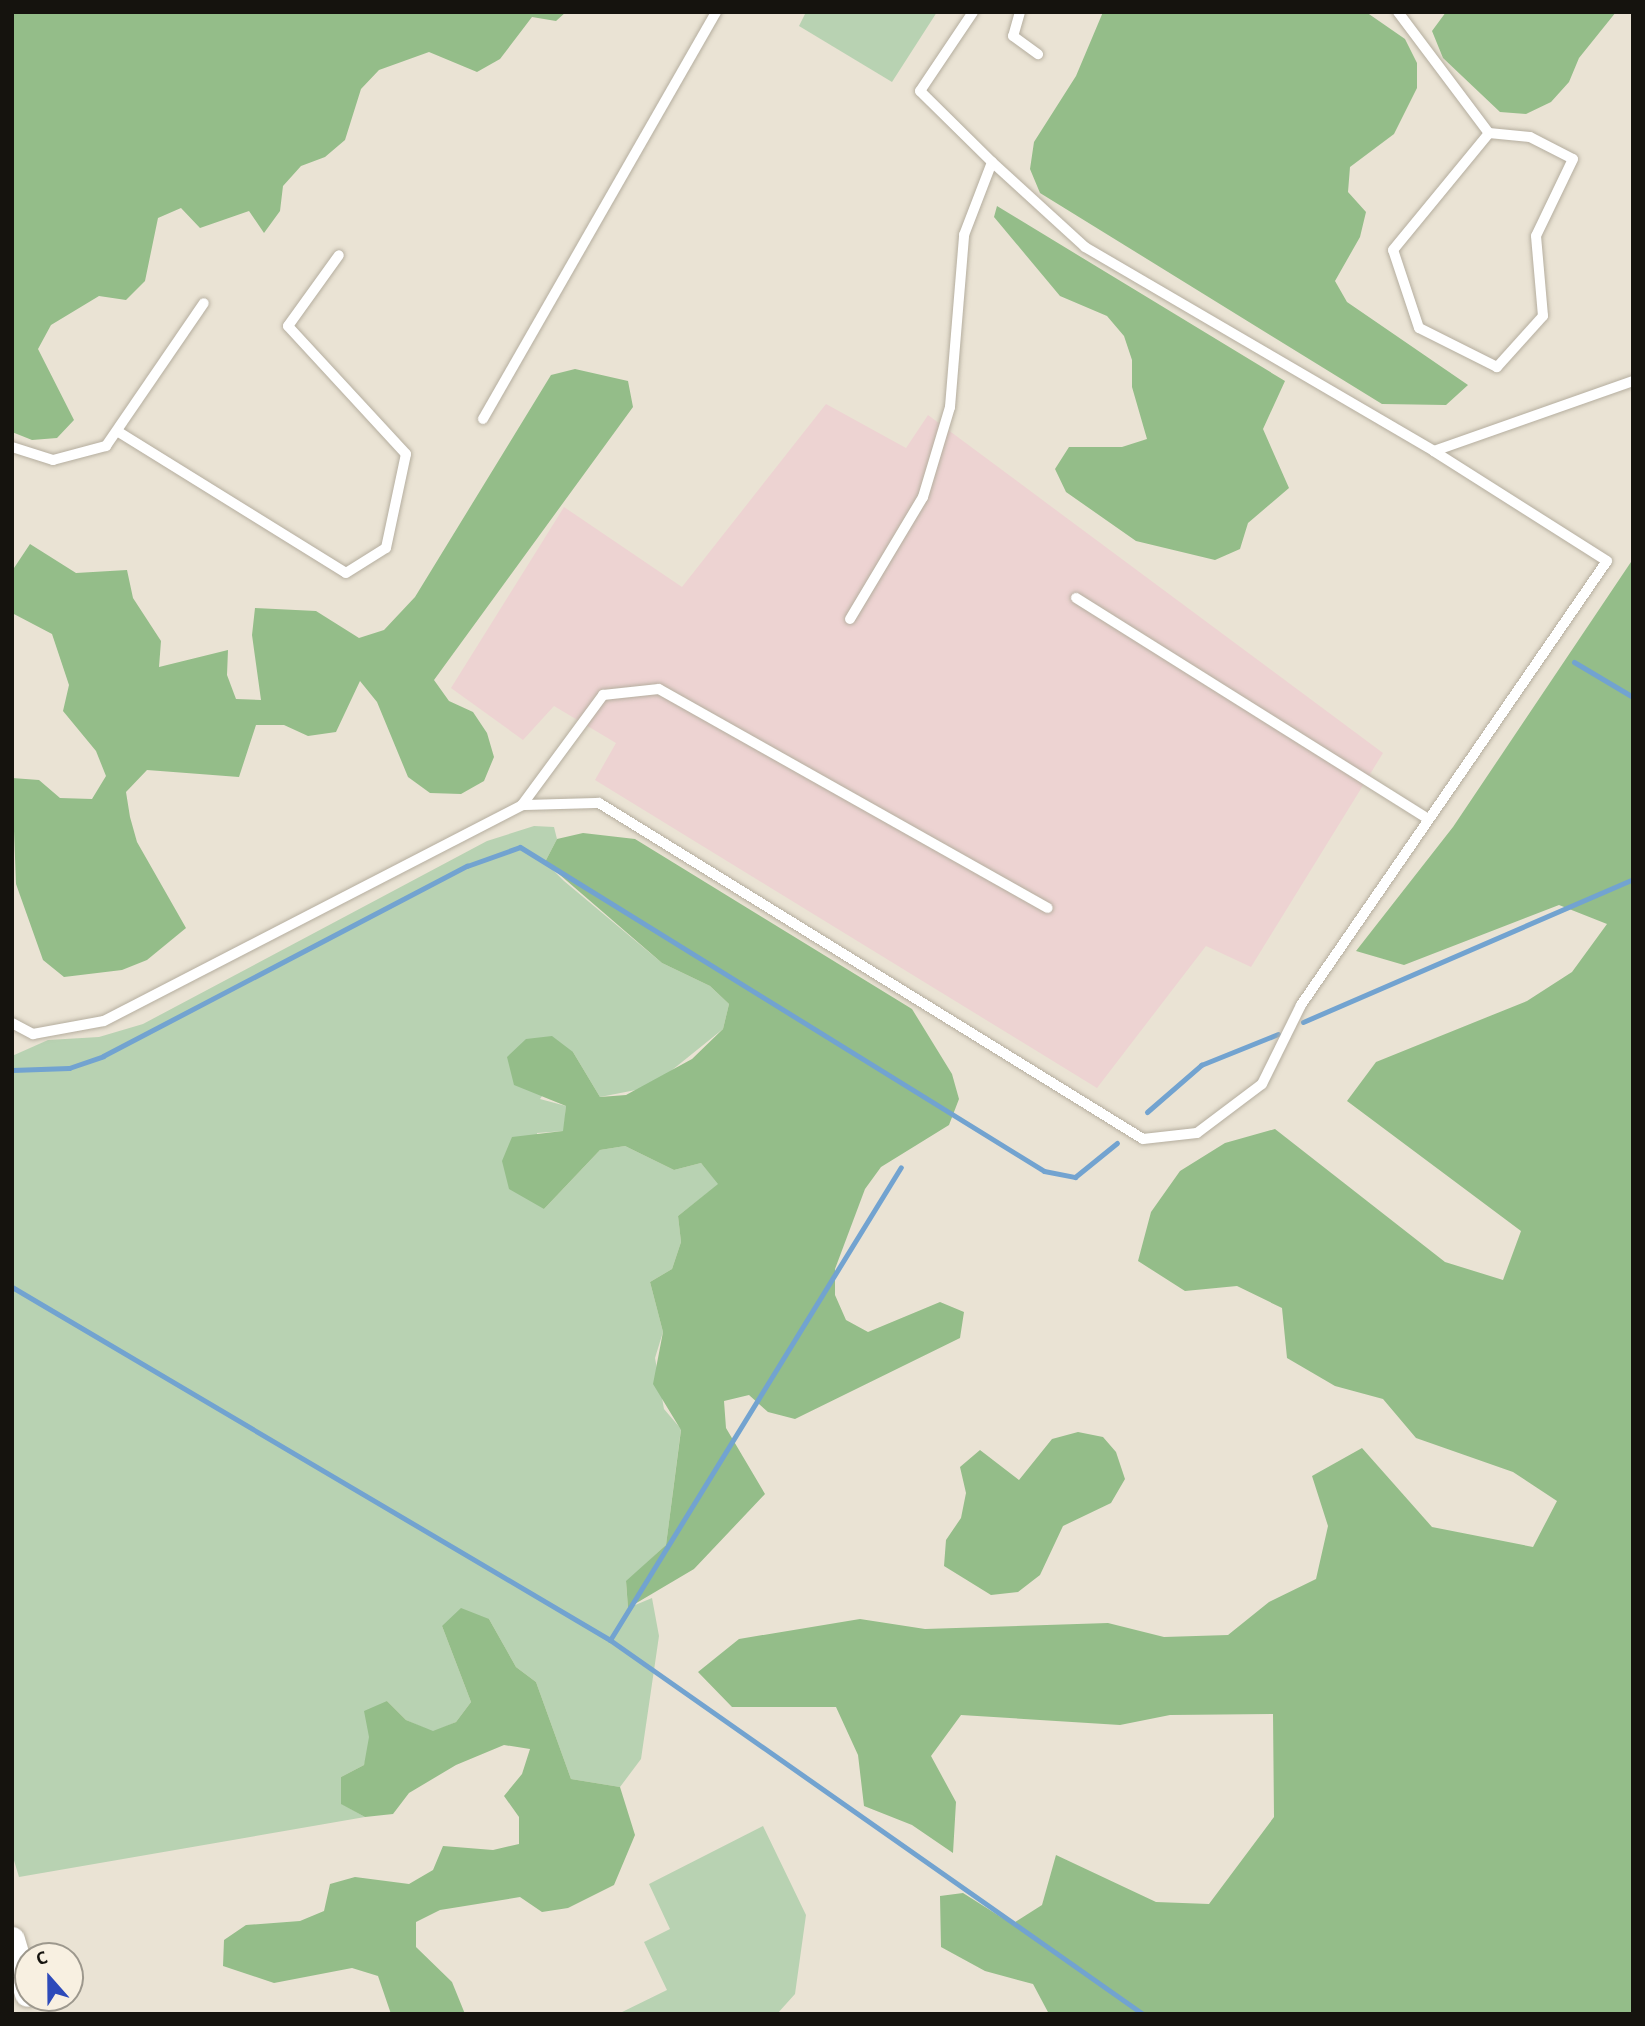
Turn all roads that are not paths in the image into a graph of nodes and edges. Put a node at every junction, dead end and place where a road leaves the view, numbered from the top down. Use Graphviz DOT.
graph roads {
  1 [pos="716,12"];
  2 [pos="973,12"];
  3 [pos="1020,12"];
  4 [pos="1398,12"];
  5 [pos="1038,54"];
  6 [pos="1489,133"];
  7 [pos="992,162"];
  8 [pos="339,255"];
  9 [pos="204,303"];
  10 [pos="1633,381"];
  11 [pos="483,419"];
  12 [pos="117,431"];
  13 [pos="12,447"];
  14 [pos="1434,451"];
  15 [pos="1076,598"];
  16 [pos="850,619"];
  17 [pos="522,805"];
  18 [pos="1428,819"];
  19 [pos="1047,908"];
  20 [pos="12,1023"];
  1 -- 11 [label="lane"];
  2 -- 7 [label="lane"];
  3 -- 5 [label="lane"];
  4 -- 6 [label="lane"];
  6 -- 6 [label="lane"];
  7 -- 14 [label="lane"];
  7 -- 16 [label="lane"];
  8 -- 12 [label="lane"];
  9 -- 12 [label="lane"];
  10 -- 14 [label="lane"];
  12 -- 13 [label="lane"];
  14 -- 18 [label="lane"];
  15 -- 18 [label="lane"];
  17 -- 18 [label="lane"];
  17 -- 19 [label="lane"];
  17 -- 20 [label="lane"];
}
